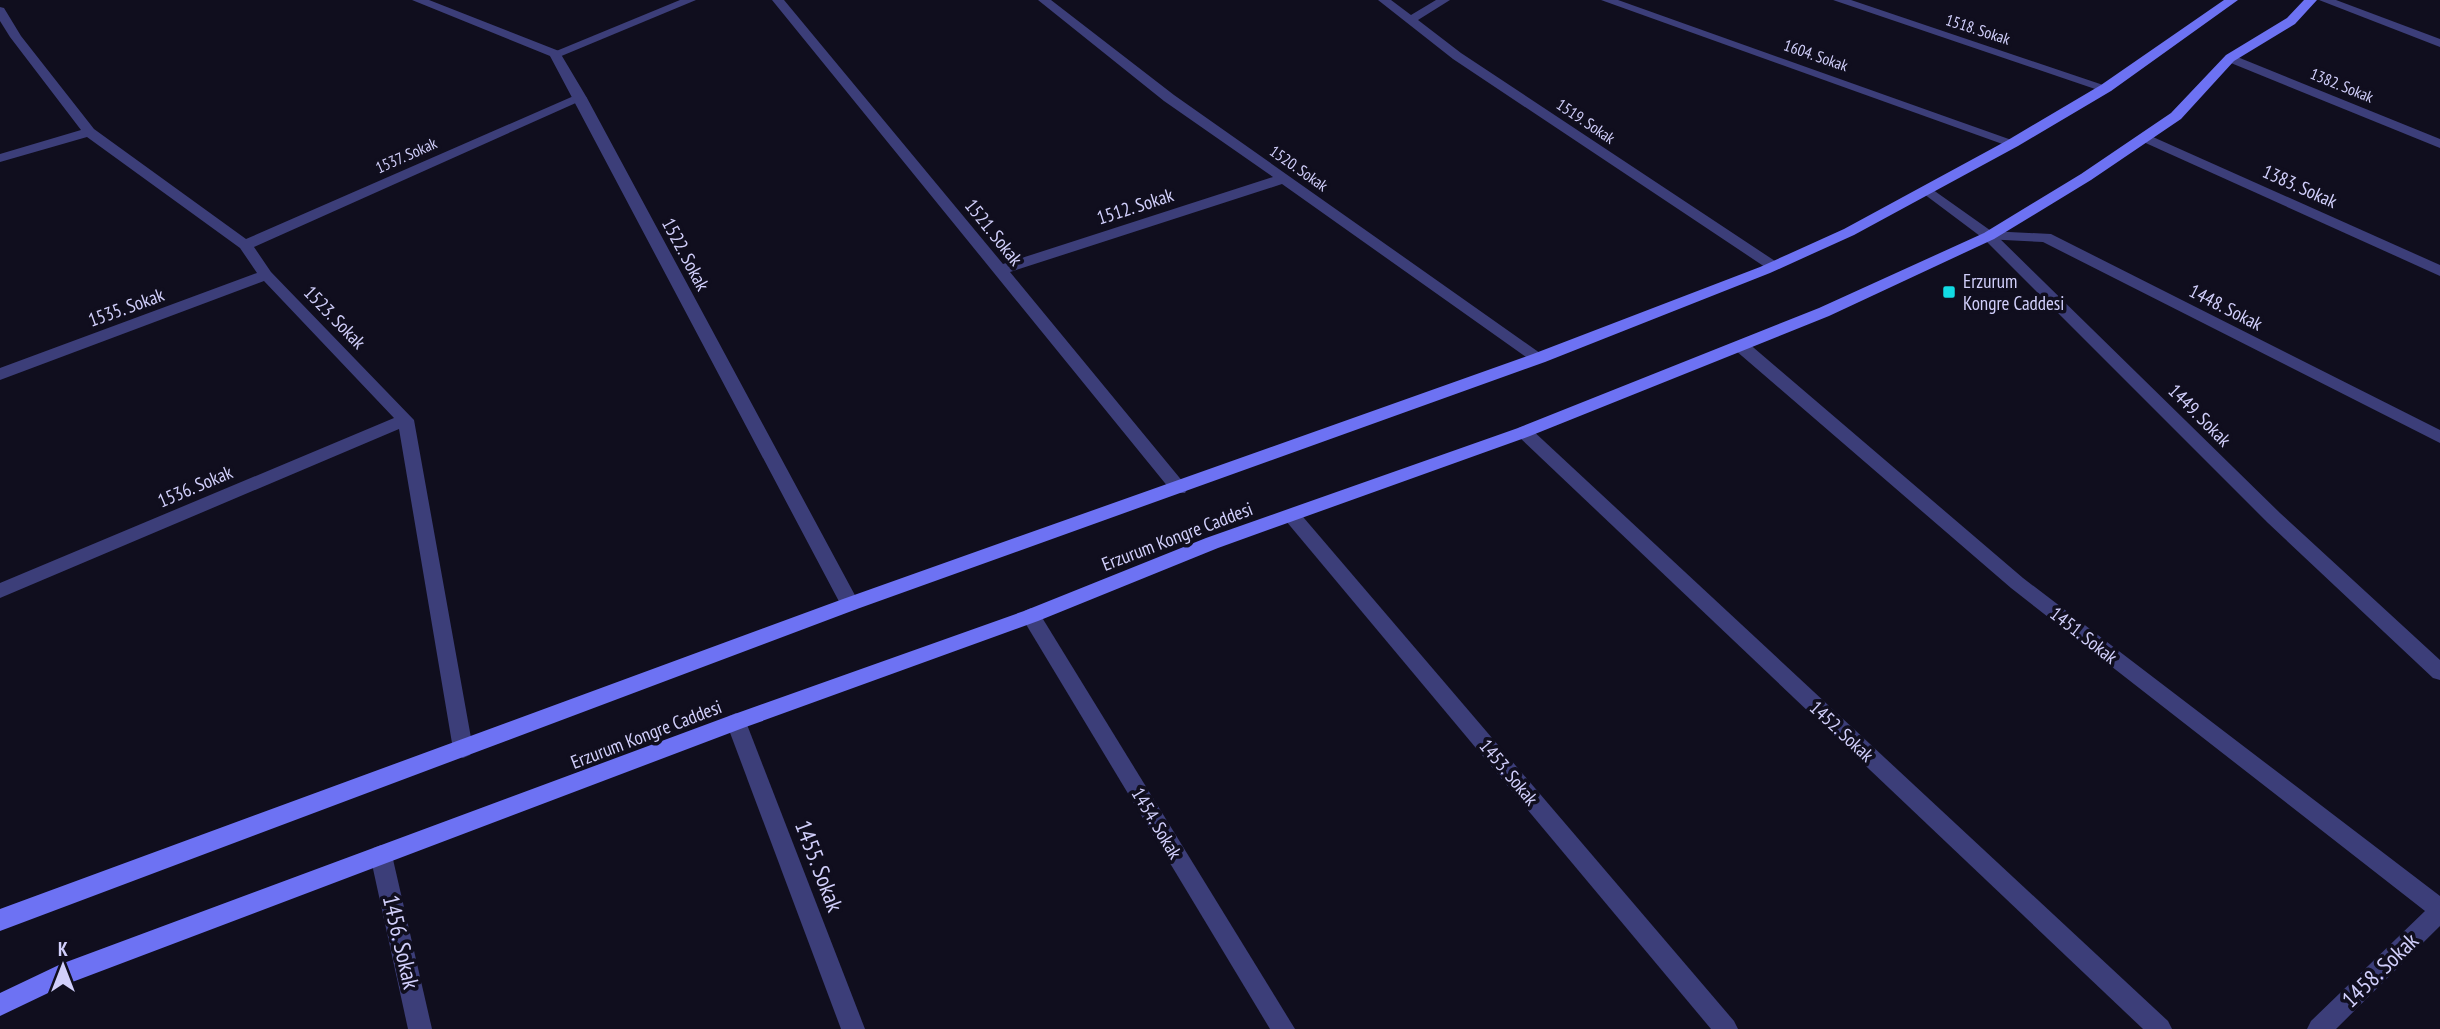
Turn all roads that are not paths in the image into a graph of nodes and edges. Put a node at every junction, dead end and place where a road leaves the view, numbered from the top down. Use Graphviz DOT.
graph roads {
  1 [pos="418,0"];
  2 [pos="690,0"];
  3 [pos="778,0"];
  4 [pos="1044,0"];
  5 [pos="1384,0"];
  6 [pos="1444,0"];
  7 [pos="1607,0"];
  8 [pos="1839,0"];
  9 [pos="2231,0"];
  10 [pos="2311,0"];
  11 [pos="2325,0"];
  12 [pos="0,11"];
  13 [pos="1412,19"];
  14 [pos="8,39"];
  15 [pos="2440,43"];
  16 [pos="555,54"];
  17 [pos="2230,58"];
  18 [pos="2106,88"];
  19 [pos="582,98"];
  20 [pos="89,132"];
  21 [pos="2144,137"];
  22 [pos="2013,143"];
  23 [pos="2440,144"];
  24 [pos="0,158"];
  25 [pos="1282,178"];
  26 [pos="1929,191"];
  27 [pos="1989,236"];
  28 [pos="245,245"];
  29 [pos="1773,266"];
  30 [pos="1000,270"];
  31 [pos="2440,271"];
  32 [pos="266,275"];
  33 [pos="1741,345"];
  34 [pos="1539,358"];
  35 [pos="0,374"];
  36 [pos="406,420"];
  37 [pos="1524,432"];
  38 [pos="2440,437"];
  39 [pos="1179,488"];
  40 [pos="1292,516"];
  41 [pos="0,591"];
  42 [pos="850,604"];
  43 [pos="1031,616"];
  44 [pos="2440,671"];
  45 [pos="736,722"];
  46 [pos="464,749"];
  47 [pos="382,855"];
  48 [pos="2440,910"];
  49 [pos="0,920"];
  50 [pos="0,1005"];
  51 [pos="420,1029"];
  52 [pos="853,1029"];
  53 [pos="1283,1029"];
  54 [pos="1726,1029"];
  55 [pos="2160,1029"];
  56 [pos="2319,1029"];
  1 -- 16 [label="street"];
  2 -- 16 [label="street"];
  3 -- 30 [label="street, 1521. Sokak"];
  4 -- 25 [label="street, 1520. Sokak"];
  5 -- 13 [label="street, 1519. Sokak"];
  6 -- 13 [label="street"];
  7 -- 22 [label="street, 1604. Sokak"];
  8 -- 18 [label="street, 1518. Sokak"];
  9 -- 18 [label="main road"];
  10 -- 17 [label="main road, Erzurum Kongre Caddesi"];
  11 -- 15 [label="street"];
  12 -- 14 [label="street, 1523. Sokak"];
  13 -- 29 [label="street, 1519. Sokak"];
  14 -- 20 [label="street, 1523. Sokak"];
  16 -- 19 [label="street, 1522. Sokak"];
  17 -- 21 [label="main road, Erzurum Kongre Caddesi"];
  17 -- 23 [label="street, 1382. Sokak"];
  18 -- 22 [label="main road"];
  19 -- 28 [label="street, 1537. Sokak"];
  19 -- 42 [label="street, 1522. Sokak"];
  20 -- 24 [label="street"];
  20 -- 28 [label="street, 1523. Sokak"];
  21 -- 27 [label="main road, Erzurum Kongre Caddesi"];
  21 -- 31 [label="street, 1383. Sokak"];
  22 -- 26 [label="main road"];
  25 -- 30 [label="street, 1512. Sokak"];
  25 -- 34 [label="street, 1520. Sokak"];
  26 -- 27 [label="street, 1449. Sokak"];
  26 -- 29 [label="main road"];
  27 -- 33 [label="main road, Erzurum Kongre Caddesi"];
  27 -- 38 [label="street, 1448. Sokak"];
  27 -- 44 [label="street, 1449. Sokak"];
  28 -- 32 [label="street, 1523. Sokak"];
  29 -- 34 [label="main road"];
  30 -- 39 [label="street, 1521. Sokak"];
  32 -- 35 [label="street, 1535. Sokak"];
  32 -- 36 [label="street, 1523. Sokak"];
  33 -- 37 [label="main road, Erzurum Kongre Caddesi"];
  33 -- 48 [label="street, 1451. Sokak"];
  34 -- 39 [label="main road"];
  36 -- 41 [label="street, 1536. Sokak"];
  36 -- 46 [label="street"];
  37 -- 40 [label="main road, Erzurum Kongre Caddesi"];
  37 -- 55 [label="street, 1452. Sokak"];
  39 -- 42 [label="main road"];
  40 -- 43 [label="main road, Erzurum Kongre Caddesi"];
  40 -- 54 [label="street, 1453. Sokak"];
  42 -- 46 [label="main road"];
  43 -- 45 [label="main road, Erzurum Kongre Caddesi"];
  43 -- 53 [label="street, 1454. Sokak"];
  45 -- 47 [label="main road, Erzurum Kongre Caddesi"];
  45 -- 52 [label="street, 1455. Sokak"];
  46 -- 49 [label="main road"];
  47 -- 50 [label="main road, Erzurum Kongre Caddesi"];
  47 -- 51 [label="street, 1456. Sokak"];
  48 -- 56 [label="street, 1458. Sokak"];
}
